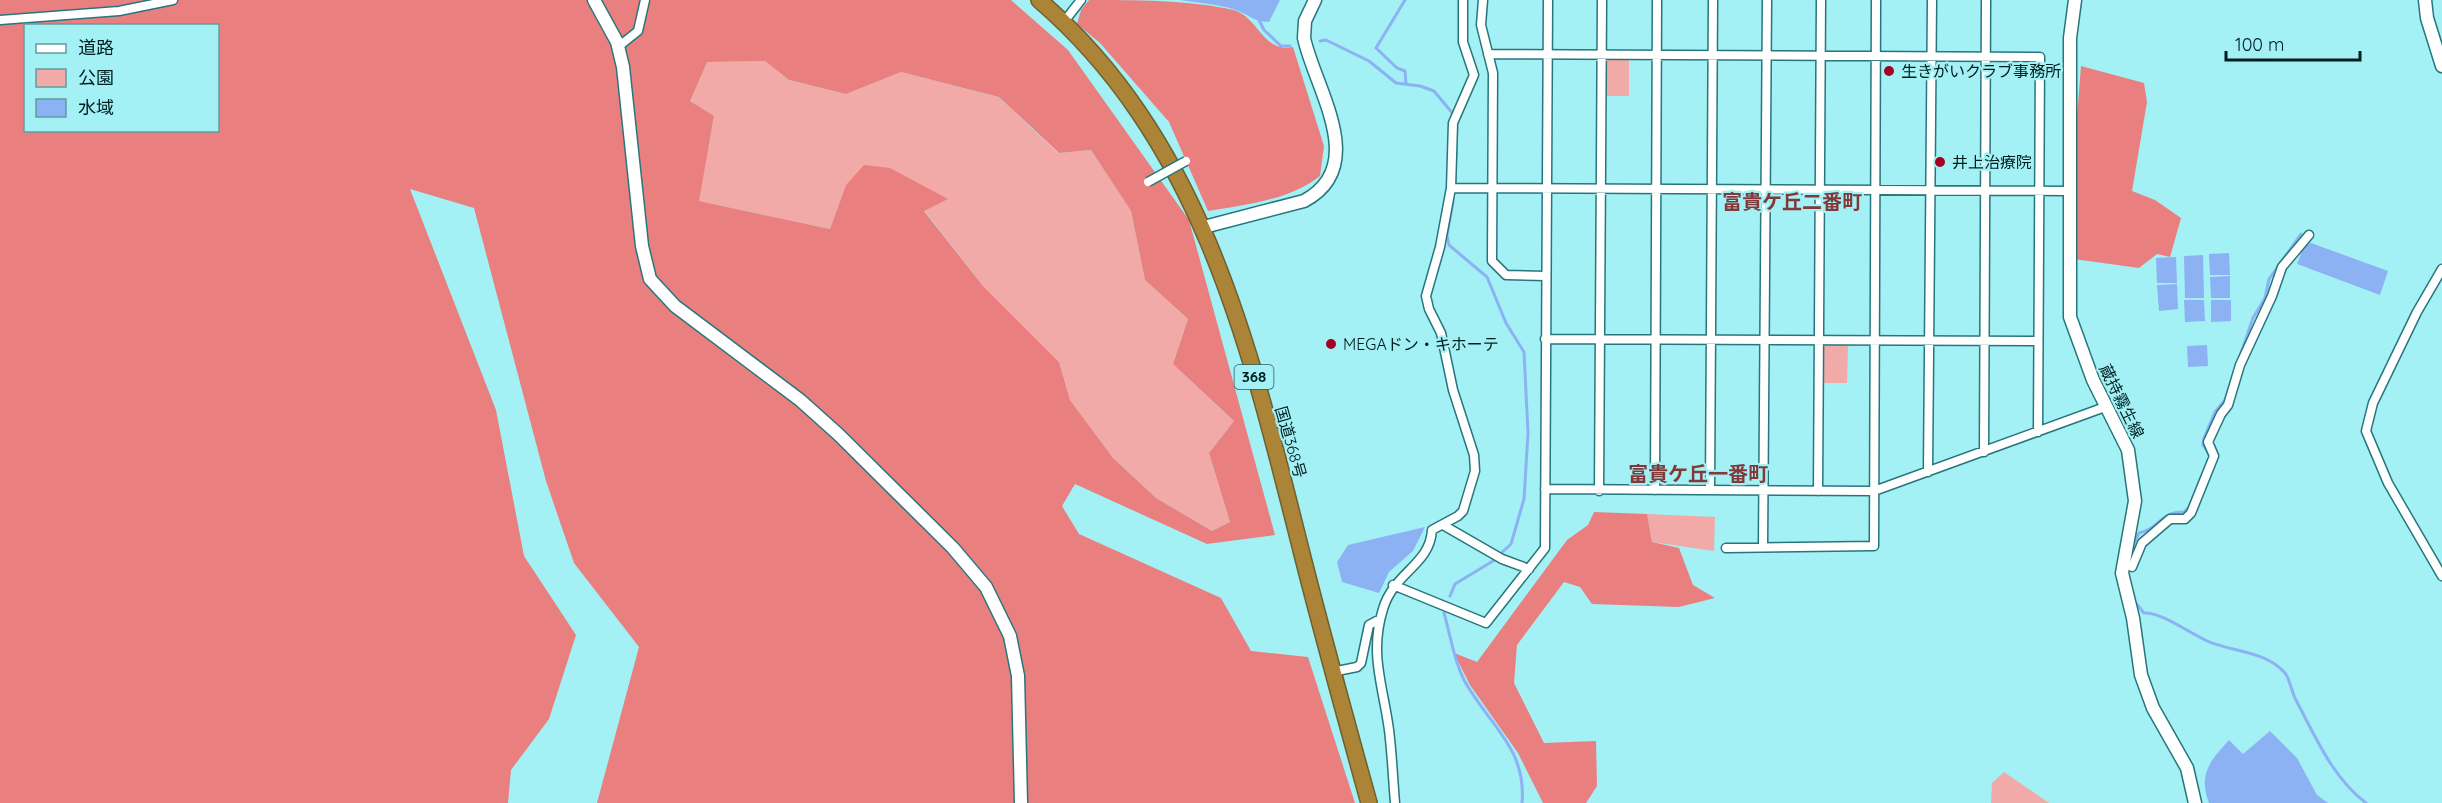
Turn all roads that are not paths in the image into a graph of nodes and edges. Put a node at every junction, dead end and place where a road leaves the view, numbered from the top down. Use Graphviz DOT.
graph roads {
  1 [pos="173,0"];
  2 [pos="594,0"];
  3 [pos="645,0"];
  4 [pos="1038,0"];
  5 [pos="1081,0"];
  6 [pos="1315,0"];
  7 [pos="1463,0"];
  8 [pos="1483,0"];
  9 [pos="1548,0"];
  10 [pos="1602,0"];
  11 [pos="1657,0"];
  12 [pos="1713,0"];
  13 [pos="1767,0"];
  14 [pos="1821,0"];
  15 [pos="1876,0"];
  16 [pos="1932,0"];
  17 [pos="1986,0"];
  18 [pos="2074,0"];
  19 [pos="2424,0"];
  20 [pos="0,10"];
  21 [pos="4,19"];
  22 [pos="1064,23"];
  23 [pos="618,47"];
  24 [pos="1488,54"];
  25 [pos="1547,54"];
  26 [pos="1601,54"];
  27 [pos="1657,54"];
  28 [pos="1712,54"];
  29 [pos="1821,55"];
  30 [pos="1876,55"];
  31 [pos="1766,56"];
  32 [pos="1986,56"];
  33 [pos="1931,57"];
  34 [pos="2442,66"];
  35 [pos="1186,161"];
  36 [pos="1148,183"];
  37 [pos="1455,188"];
  38 [pos="1492,188"];
  39 [pos="1547,189"];
  40 [pos="1600,189"];
  41 [pos="1656,189"];
  42 [pos="1711,189"];
  43 [pos="1766,190"];
  44 [pos="1820,190"];
  45 [pos="1875,190"];
  46 [pos="1930,190"];
  47 [pos="1985,191"];
  48 [pos="2039,191"];
  49 [pos="2069,191"];
  50 [pos="1204,227"];
  51 [pos="2308,235"];
  52 [pos="2442,269"];
  53 [pos="1546,276"];
  54 [pos="1545,339"];
  55 [pos="1655,339"];
  56 [pos="1711,339"];
  57 [pos="1600,340"];
  58 [pos="1765,340"];
  59 [pos="1819,340"];
  60 [pos="1875,341"];
  61 [pos="1929,341"];
  62 [pos="1984,341"];
  63 [pos="2038,341"];
  64 [pos="2105,407"];
  65 [pos="2038,432"];
  66 [pos="1984,452"];
  67 [pos="1928,472"];
  68 [pos="1545,489"];
  69 [pos="1655,490"];
  70 [pos="1710,490"];
  71 [pos="1599,491"];
  72 [pos="1763,491"];
  73 [pos="1818,491"];
  74 [pos="1874,491"];
  75 [pos="1443,525"];
  76 [pos="1763,547"];
  77 [pos="1726,548"];
  78 [pos="2132,567"];
  79 [pos="1529,569"];
  80 [pos="2442,576"];
  81 [pos="1393,585"];
  82 [pos="1380,619"];
  83 [pos="1332,672"];
  84 [pos="1021,803"];
  85 [pos="1369,803"];
  86 [pos="1395,803"];
  87 [pos="2195,803"];
  1 -- 21 [label="street"];
  2 -- 23 [label="street"];
  3 -- 23 [label="street"];
  4 -- 22 [label="highway, 国道368号 / 368"];
  5 -- 22 [label="street"];
  6 -- 50 [label="street"];
  7 -- 37 [label="street"];
  8 -- 24 [label="street"];
  9 -- 25 [label="street"];
  10 -- 26 [label="street"];
  11 -- 27 [label="street"];
  12 -- 28 [label="street"];
  13 -- 31 [label="street"];
  14 -- 29 [label="street"];
  15 -- 30 [label="street"];
  16 -- 33 [label="street"];
  17 -- 32 [label="street"];
  18 -- 49 [label="street, 蔵持霧生線"];
  19 -- 34 [label="street"];
  20 -- 21 [label="street"];
  22 -- 50 [label="highway, 国道368号 / 368"];
  23 -- 84 [label="street"];
  24 -- 25 [label="street"];
  24 -- 38 [label="street"];
  25 -- 26 [label="street"];
  25 -- 39 [label="street"];
  26 -- 27 [label="street"];
  26 -- 40 [label="street"];
  27 -- 28 [label="street"];
  27 -- 41 [label="street"];
  28 -- 31 [label="street"];
  28 -- 42 [label="street"];
  29 -- 30 [label="street"];
  29 -- 31 [label="street"];
  29 -- 44 [label="street"];
  30 -- 33 [label="street"];
  30 -- 45 [label="street"];
  31 -- 43 [label="street"];
  32 -- 33 [label="street"];
  32 -- 47 [label="street"];
  32 -- 48 [label="street"];
  33 -- 46 [label="street"];
  35 -- 36 [label="street, bridge"];
  37 -- 38 [label="street"];
  37 -- 75 [label="street"];
  38 -- 39 [label="street"];
  38 -- 53 [label="street"];
  39 -- 40 [label="street"];
  39 -- 53 [label="street"];
  40 -- 41 [label="street"];
  40 -- 57 [label="street"];
  41 -- 42 [label="street"];
  41 -- 55 [label="street"];
  42 -- 43 [label="street"];
  42 -- 56 [label="street"];
  43 -- 44 [label="street"];
  43 -- 58 [label="street"];
  44 -- 45 [label="street"];
  44 -- 59 [label="street"];
  45 -- 46 [label="street"];
  45 -- 60 [label="street"];
  46 -- 47 [label="street"];
  46 -- 61 [label="street"];
  47 -- 48 [label="street"];
  47 -- 62 [label="street"];
  48 -- 49 [label="street"];
  48 -- 63 [label="street"];
  49 -- 64 [label="street, 蔵持霧生線"];
  50 -- 83 [label="highway, 国道368号 / 368"];
  51 -- 78 [label="street"];
  52 -- 80 [label="street"];
  53 -- 54 [label="street"];
  54 -- 57 [label="street"];
  54 -- 68 [label="street"];
  55 -- 56 [label="street"];
  55 -- 57 [label="street"];
  55 -- 69 [label="street"];
  56 -- 58 [label="street"];
  56 -- 70 [label="street"];
  57 -- 71 [label="street"];
  58 -- 59 [label="street"];
  58 -- 72 [label="street"];
  59 -- 60 [label="street"];
  59 -- 73 [label="street"];
  60 -- 61 [label="street"];
  60 -- 74 [label="street"];
  61 -- 62 [label="street"];
  61 -- 67 [label="street"];
  62 -- 63 [label="street"];
  62 -- 66 [label="street"];
  63 -- 65 [label="street"];
  64 -- 65 [label="street"];
  64 -- 87 [label="street, 蔵持霧生線"];
  65 -- 66 [label="street"];
  66 -- 67 [label="street"];
  67 -- 74 [label="street"];
  68 -- 71 [label="street"];
  68 -- 79 [label="street"];
  69 -- 70 [label="street"];
  69 -- 71 [label="street"];
  70 -- 72 [label="street"];
  72 -- 73 [label="street"];
  72 -- 76 [label="street"];
  73 -- 74 [label="street"];
  74 -- 76 [label="street"];
  75 -- 79 [label="street"];
  75 -- 81 [label="street"];
  76 -- 77 [label="street"];
  79 -- 81 [label="street"];
  81 -- 82 [label="street"];
  82 -- 83 [label="street"];
  82 -- 86 [label="street"];
  83 -- 85 [label="highway, 国道368号 / 368"];
}
